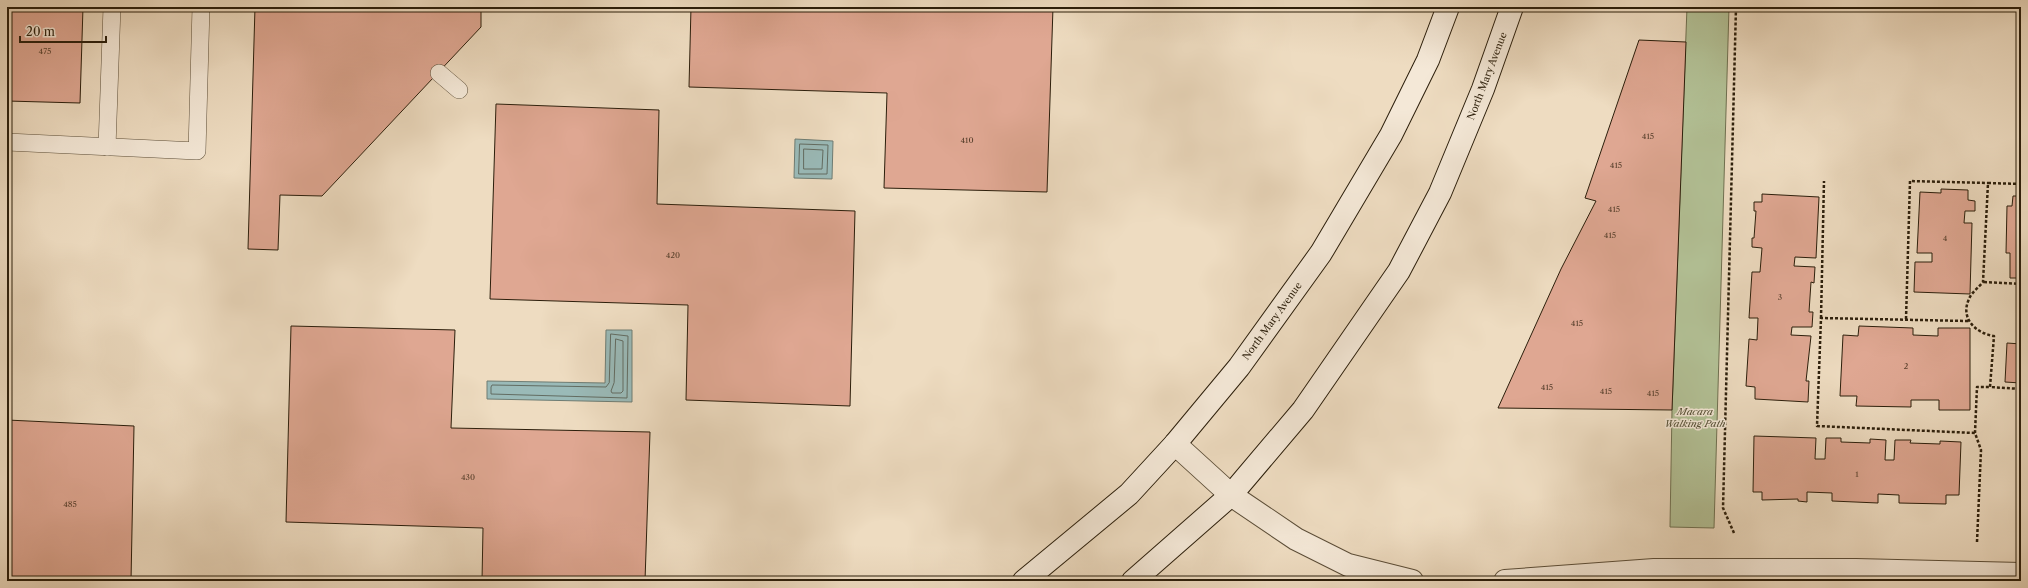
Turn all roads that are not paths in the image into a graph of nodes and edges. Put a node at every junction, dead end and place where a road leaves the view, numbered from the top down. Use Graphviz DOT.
graph roads {
  1 [pos="112,7"];
  2 [pos="201,7"];
  3 [pos="1448,7"];
  4 [pos="1512,7"];
  5 [pos="438,72"];
  6 [pos="459,90"];
  7 [pos="7,142"];
  8 [pos="107,147"];
  9 [pos="1175,444"];
  10 [pos="1231,495"];
  11 [pos="2021,574"];
  12 [pos="1024,581"];
  13 [pos="1133,581"];
  14 [pos="1412,581"];
  15 [pos="1505,581"];
  1 -- 8 [label="lane"];
  2 -- 8 [label="lane"];
  3 -- 9 [label="main road, North Mary Avenue"];
  4 -- 10 [label="main road, North Mary Avenue"];
  5 -- 6 [label="lane"];
  7 -- 8 [label="lane"];
  9 -- 10 [label="main road"];
  9 -- 12 [label="main road, North Mary Avenue"];
  10 -- 13 [label="main road, North Mary Avenue"];
  10 -- 14 [label="main road"];
  11 -- 15 [label="main road"];
}
